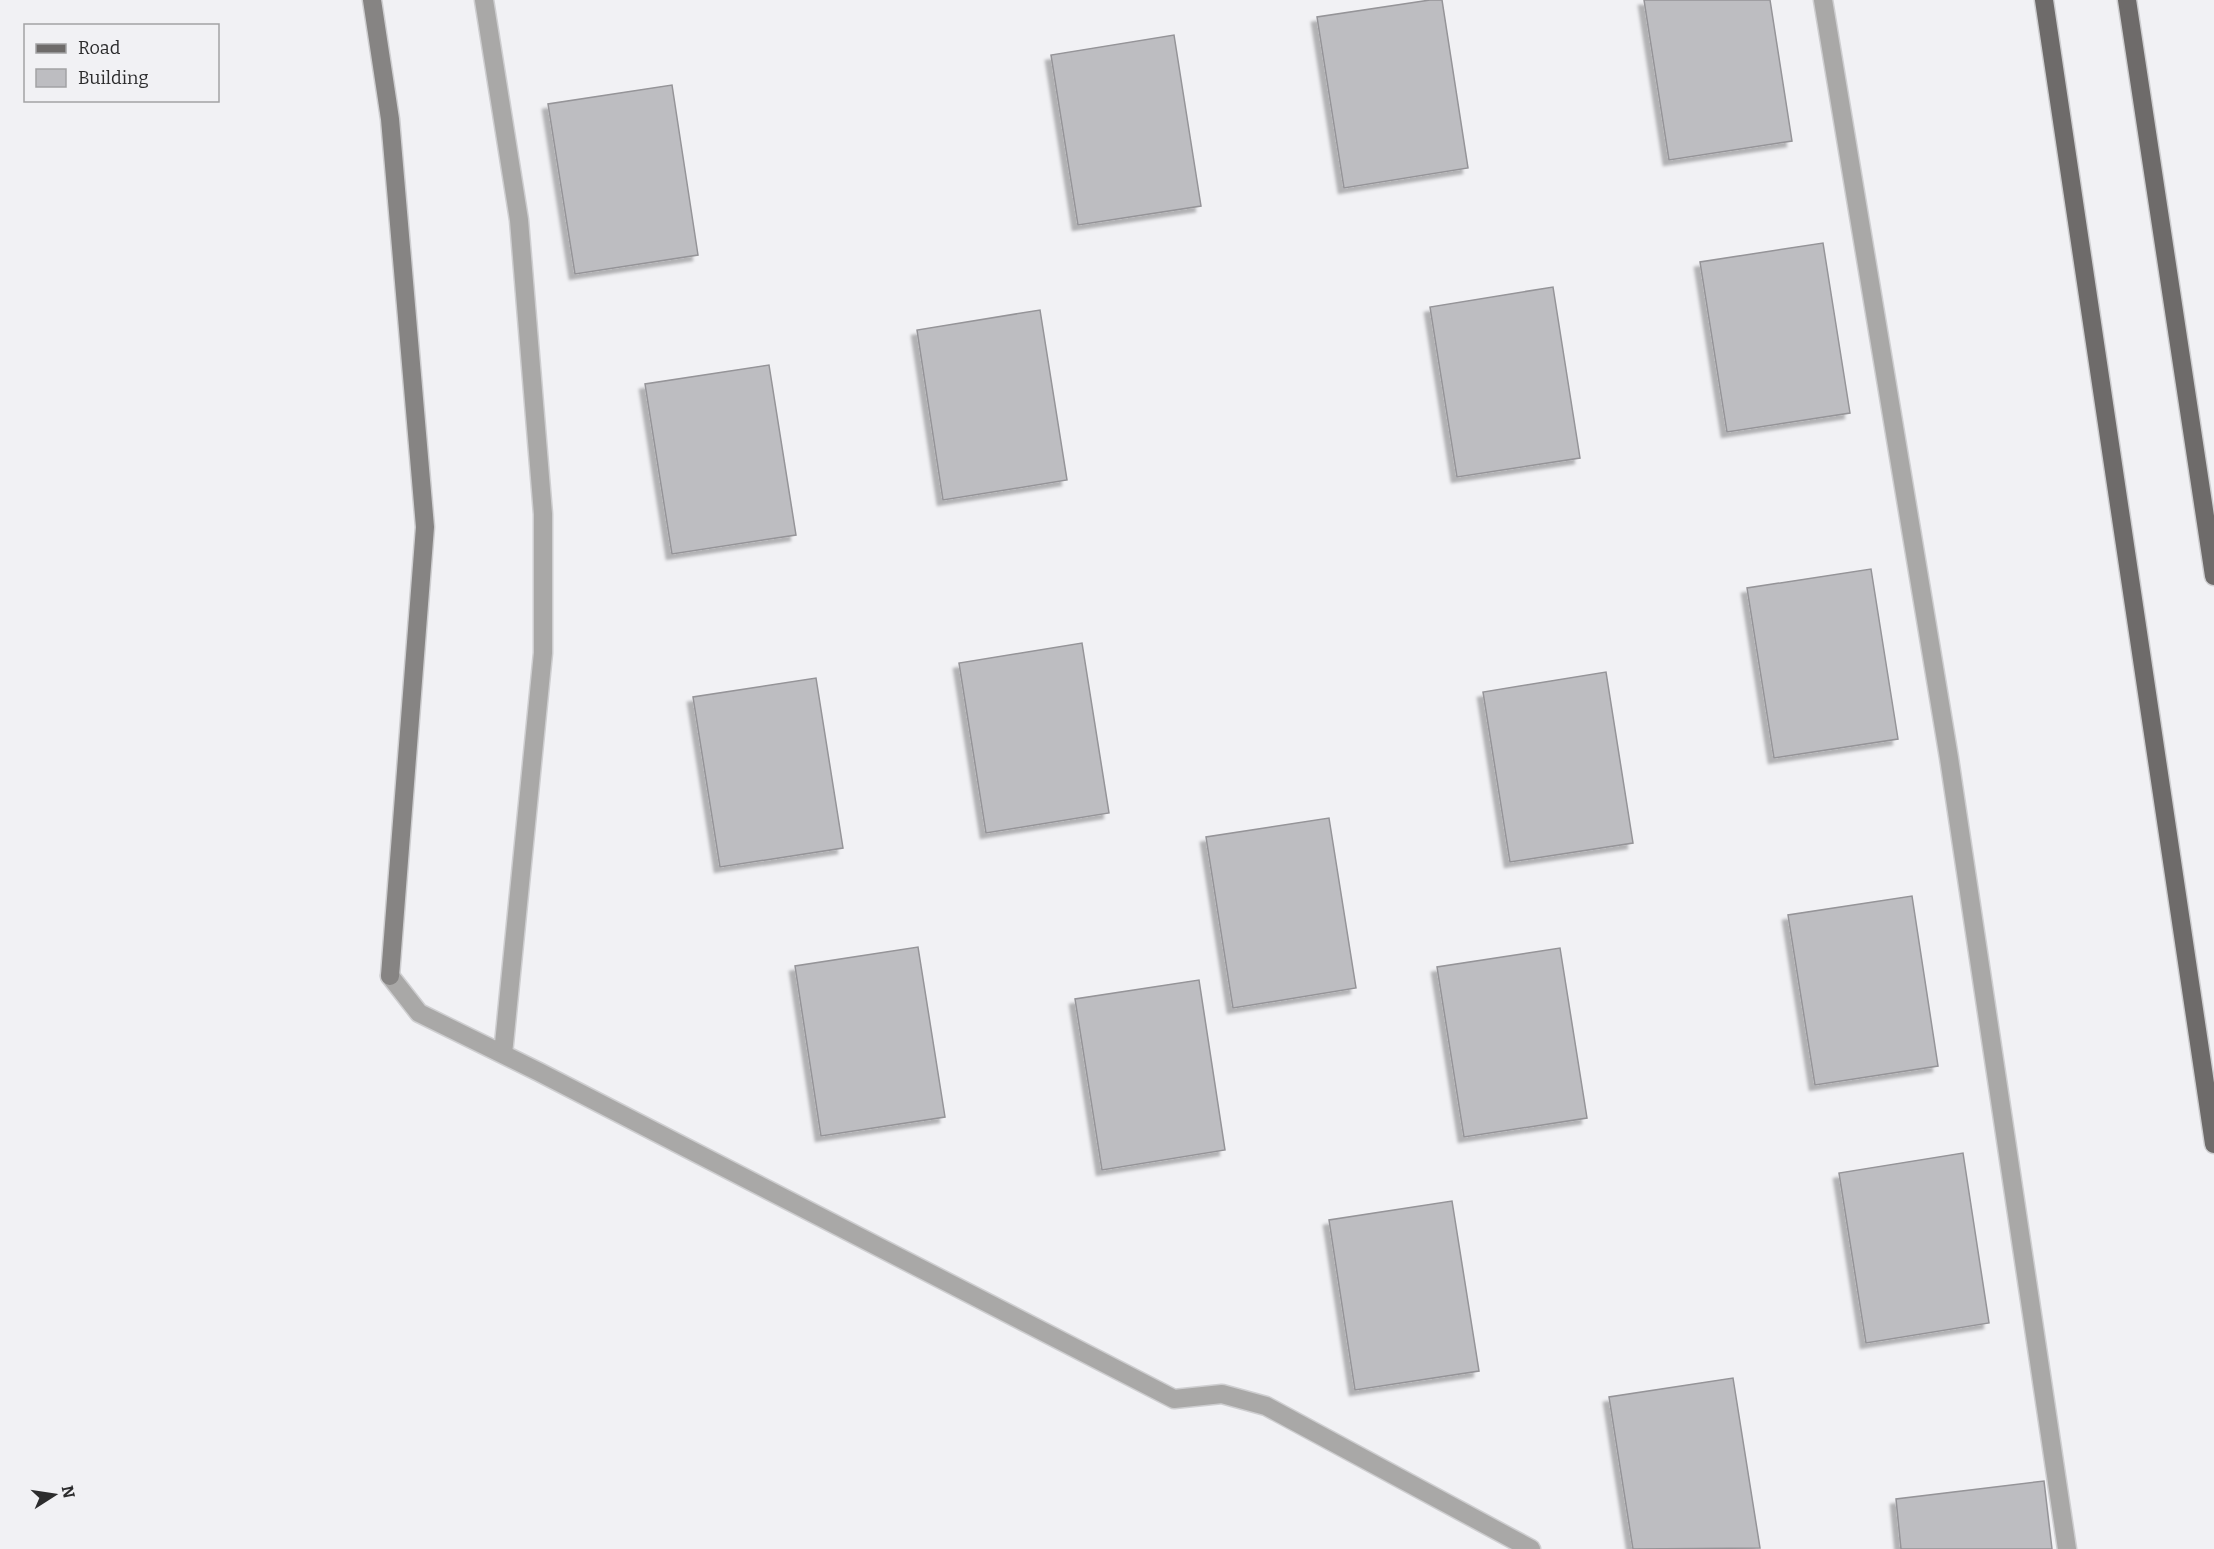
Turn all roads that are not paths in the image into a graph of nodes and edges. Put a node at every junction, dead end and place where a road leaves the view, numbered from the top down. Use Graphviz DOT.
graph roads {
  1 [pos="372,0"];
  2 [pos="484,0"];
  3 [pos="1823,0"];
  4 [pos="2044,0"];
  5 [pos="2127,0"];
  6 [pos="2214,576"];
  7 [pos="390,976"];
  8 [pos="503,1054"];
  9 [pos="2214,1144"];
  10 [pos="1531,1549"];
  11 [pos="2067,1549"];
  1 -- 7 [label="street"];
  2 -- 8 [label="lane"];
  3 -- 11 [label="lane"];
  4 -- 9 [label="main road"];
  5 -- 6 [label="main road"];
  7 -- 8 [label="lane"];
  8 -- 10 [label="lane"];
}
